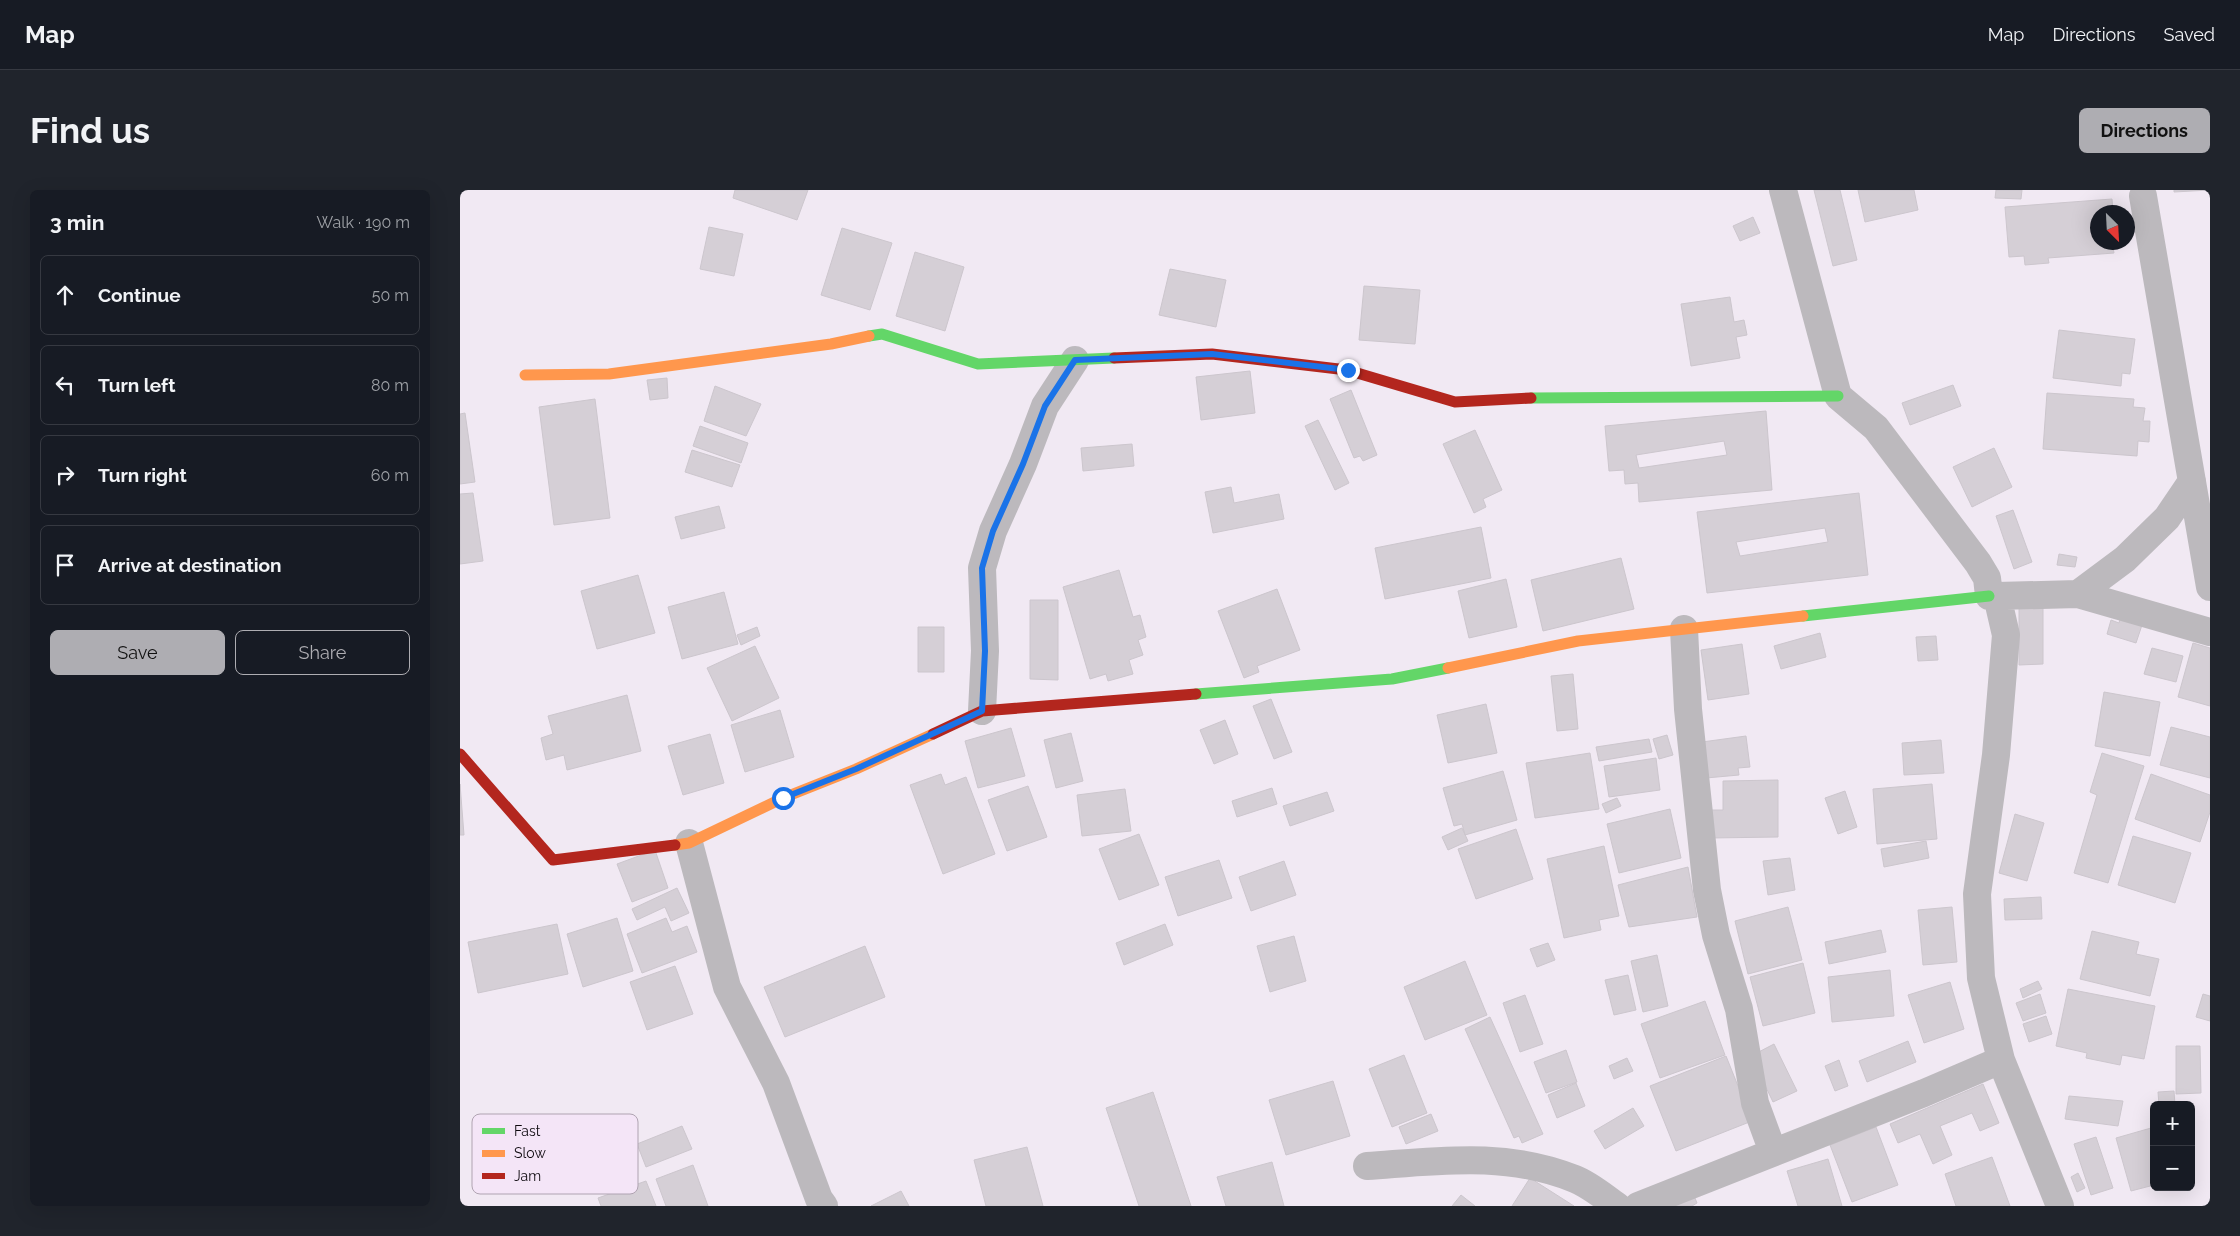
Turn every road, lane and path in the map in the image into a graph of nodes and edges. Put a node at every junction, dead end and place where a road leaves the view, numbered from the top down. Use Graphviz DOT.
graph roads {
  1 [pos="1783,190"];
  2 [pos="2143,196"];
  3 [pos="1075,360"];
  4 [pos="525,375"];
  5 [pos="1838,396"];
  6 [pos="2192,482"];
  7 [pos="2210,587"];
  8 [pos="2078,594"];
  9 [pos="1993,596"];
  10 [pos="1684,629"];
  11 [pos="2210,632"];
  12 [pos="982,711"];
  13 [pos="460,754"];
  14 [pos="689,843"];
  15 [pos="2001,1060"];
  16 [pos="1774,1152"];
  17 [pos="1367,1166"];
  18 [pos="824,1206"];
  19 [pos="1617,1206"];
  20 [pos="1638,1206"];
  21 [pos="2060,1206"];
  1 -- 5 [label="street"];
  2 -- 6 [label="street"];
  3 -- 4 [label="street"];
  3 -- 5 [label="street"];
  3 -- 12 [label="street"];
  5 -- 9 [label="street"];
  6 -- 7 [label="street"];
  6 -- 8 [label="street"];
  8 -- 9 [label="street"];
  8 -- 11 [label="street"];
  9 -- 10 [label="street"];
  9 -- 15 [label="street"];
  10 -- 12 [label="street"];
  10 -- 16 [label="street"];
  12 -- 14 [label="street"];
  13 -- 14 [label="street"];
  14 -- 18 [label="street"];
  15 -- 16 [label="street"];
  15 -- 21 [label="street"];
  16 -- 20 [label="street"];
  17 -- 19 [label="street"];
}
